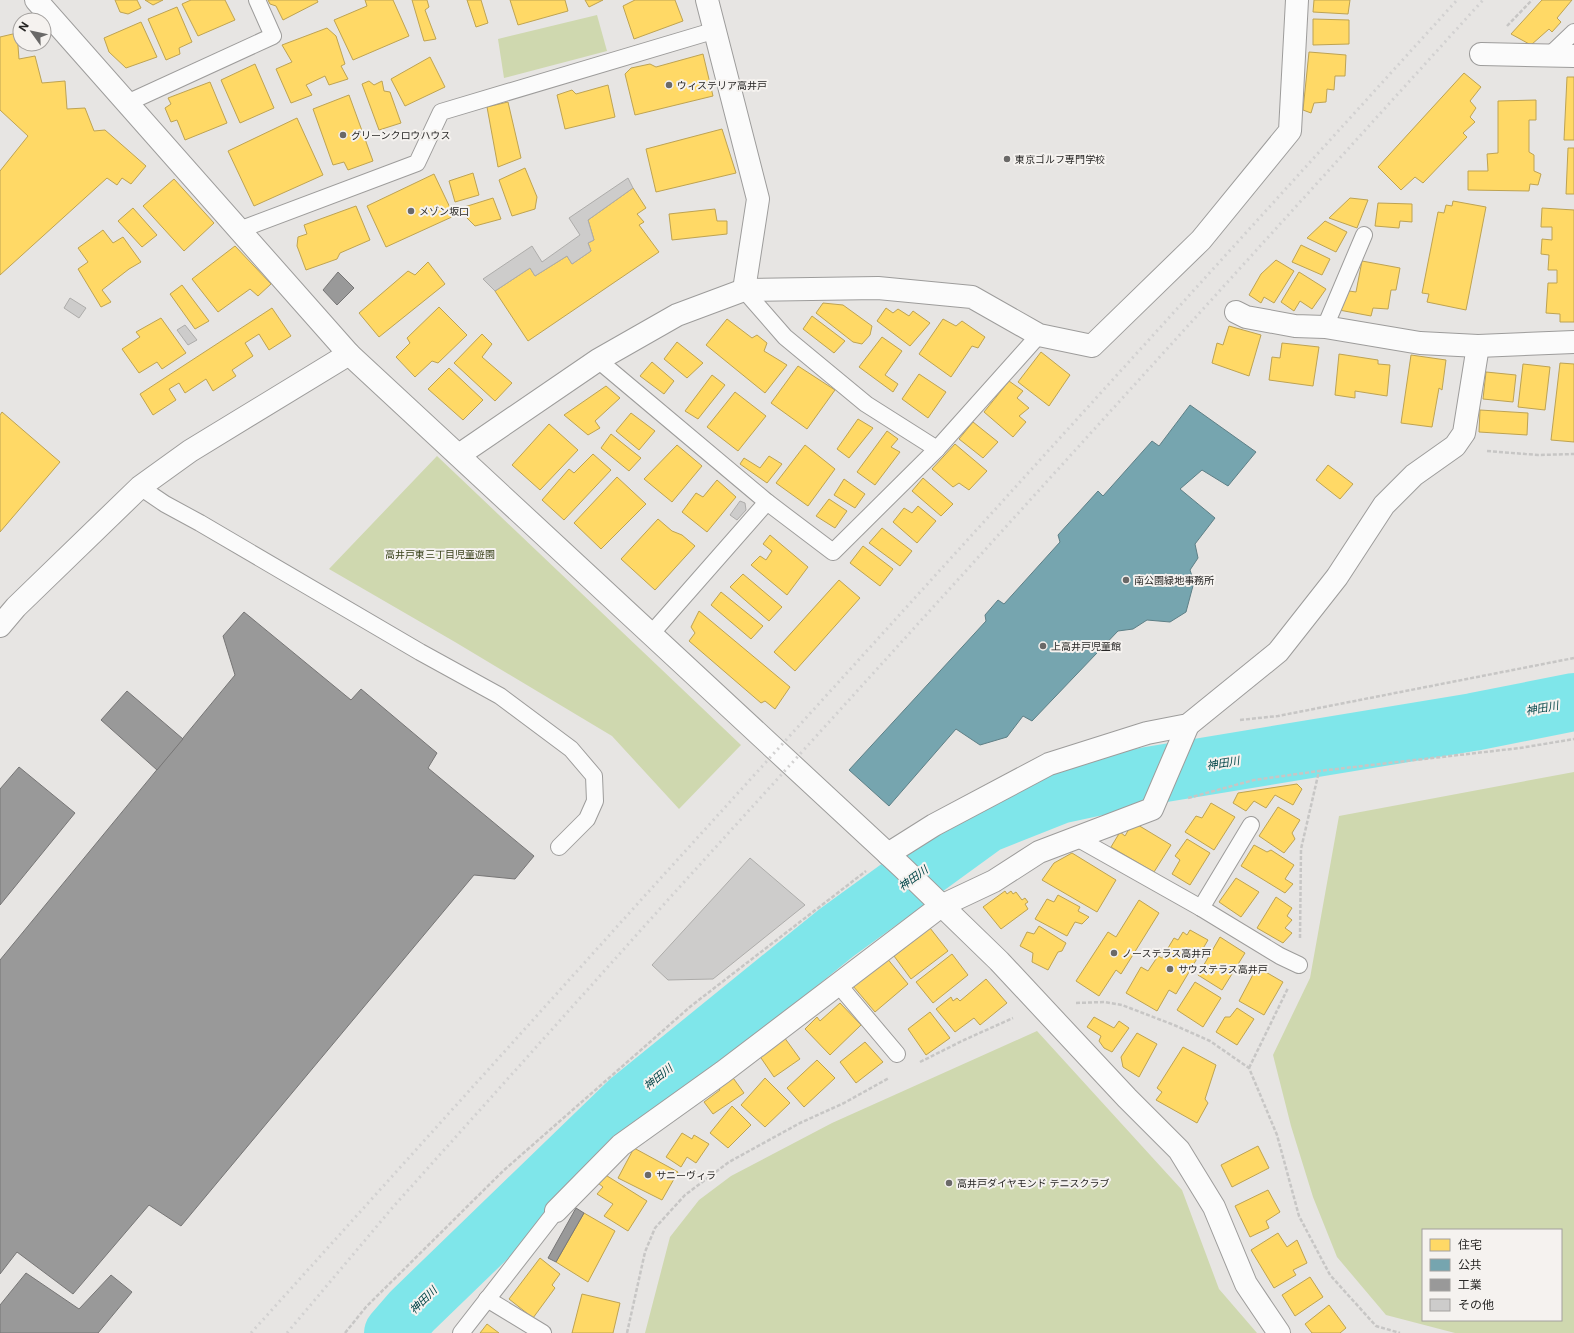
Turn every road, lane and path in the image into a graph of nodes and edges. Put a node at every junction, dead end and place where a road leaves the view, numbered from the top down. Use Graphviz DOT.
graph roads {
  1 [pos="36,0"];
  2 [pos="256,0"];
  3 [pos="707,0"];
  4 [pos="1297,0"];
  5 [pos="716,30"];
  6 [pos="1574,32"];
  7 [pos="1481,54"];
  8 [pos="1550,55"];
  9 [pos="1574,56"];
  10 [pos="127,103"];
  11 [pos="239,230"];
  12 [pos="1364,235"];
  13 [pos="744,290"];
  14 [pos="1236,312"];
  15 [pos="1325,327"];
  16 [pos="1039,335"];
  17 [pos="1574,342"];
  18 [pos="1478,346"];
  19 [pos="349,354"];
  20 [pos="598,360"];
  21 [pos="1455,446"];
  22 [pos="937,449"];
  23 [pos="1574,454"];
  24 [pos="459,455"];
  25 [pos="140,487"];
  26 [pos="767,502"];
  27 [pos="0,626"];
  28 [pos="651,634"];
  29 [pos="1574,658"];
  30 [pos="1233,720"];
  31 [pos="1188,725"];
  32 [pos="1574,739"];
  33 [pos="1319,770"];
  34 [pos="1155,802"];
  35 [pos="1251,825"];
  36 [pos="1076,837"];
  37 [pos="559,848"];
  38 [pos="895,861"];
  39 [pos="938,903"];
  40 [pos="1201,908"];
  41 [pos="1299,965"];
  42 [pos="837,983"];
  43 [pos="1044,1009"];
  44 [pos="898,1054"];
  45 [pos="917,1064"];
  46 [pos="1249,1068"];
  47 [pos="890,1077"];
  48 [pos="556,1211"];
  49 [pos="487,1299"];
  50 [pos="345,1333"];
  51 [pos="460,1333"];
  52 [pos="543,1333"];
  53 [pos="627,1333"];
  54 [pos="1279,1333"];
  55 [pos="1400,1333"];
  1 -- 10 [label="street"];
  2 -- 10 [label="lane"];
  3 -- 5 [label="street"];
  4 -- 16 [label="street"];
  5 -- 11 [label="lane"];
  5 -- 13 [label="street"];
  6 -- 8 [label="lane"];
  7 -- 8 [label="street"];
  8 -- 9 [label="street"];
  10 -- 11 [label="street"];
  11 -- 19 [label="street"];
  12 -- 15 [label="lane"];
  13 -- 16 [label="street"];
  13 -- 20 [label="street"];
  13 -- 22 [label="lane"];
  14 -- 15 [label="street"];
  15 -- 18 [label="street"];
  16 -- 22 [label="lane"];
  17 -- 18 [label="street"];
  18 -- 21 [label="street"];
  19 -- 24 [label="street"];
  19 -- 25 [label="street"];
  20 -- 24 [label="street"];
  20 -- 26 [label="lane"];
  21 -- 23 [label="path"];
  21 -- 31 [label="street"];
  22 -- 26 [label="lane"];
  24 -- 28 [label="street"];
  25 -- 27 [label="street"];
  25 -- 37 [label="lane"];
  26 -- 28 [label="lane"];
  28 -- 38 [label="street"];
  29 -- 30 [label="path"];
  31 -- 34 [label="street"];
  31 -- 38 [label="street"];
  32 -- 33 [label="path"];
  33 -- 34 [label="path"];
  33 -- 41 [label="path"];
  34 -- 36 [label="street"];
  35 -- 40 [label="lane"];
  36 -- 39 [label="street"];
  36 -- 40 [label="lane"];
  38 -- 39 [label="street"];
  38 -- 50 [label="path"];
  39 -- 42 [label="street"];
  39 -- 43 [label="street"];
  40 -- 41 [label="lane"];
  41 -- 46 [label="path"];
  42 -- 44 [label="lane"];
  42 -- 48 [label="street"];
  43 -- 45 [label="path"];
  43 -- 46 [label="path"];
  43 -- 54 [label="street"];
  46 -- 55 [label="path"];
  47 -- 53 [label="path"];
  48 -- 49 [label="lane"];
  49 -- 51 [label="lane"];
  49 -- 52 [label="lane"];
}
